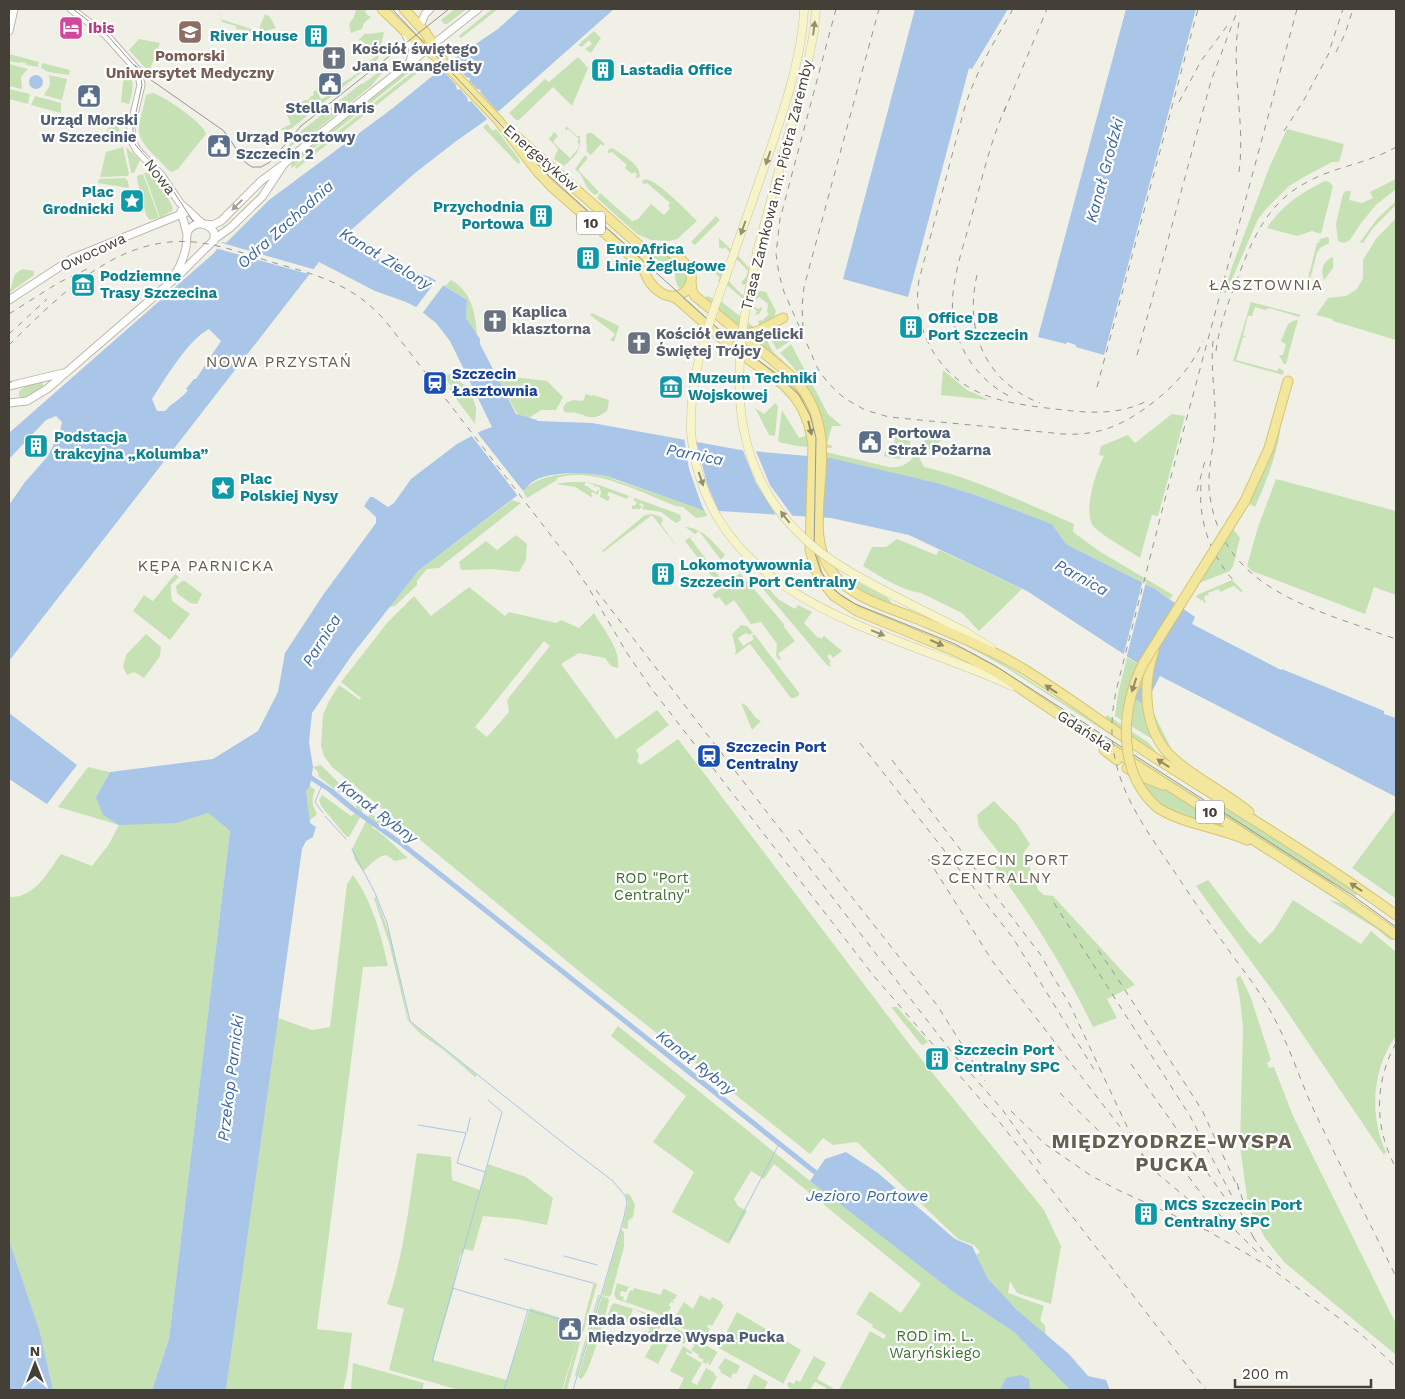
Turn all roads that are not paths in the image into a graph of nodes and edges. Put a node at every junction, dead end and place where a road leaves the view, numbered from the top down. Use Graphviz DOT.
graph roads {
  1 [pos="14,9"];
  2 [pos="72,9"];
  3 [pos="382,9"];
  4 [pos="404,9"];
  5 [pos="430,9"];
  6 [pos="804,9"];
  7 [pos="816,9"];
  8 [pos="474,10"];
  9 [pos="420,26"];
  10 [pos="401,28"];
  11 [pos="9,30"];
  12 [pos="430,47"];
  13 [pos="407,65"];
  14 [pos="496,118"];
  15 [pos="284,164"];
  16 [pos="180,203"];
  17 [pos="189,210"];
  18 [pos="182,214"];
  19 [pos="204,224"];
  20 [pos="187,234"];
  21 [pos="214,241"];
  22 [pos="186,246"];
  23 [pos="653,251"];
  24 [pos="202,253"];
  25 [pos="643,269"];
  26 [pos="691,282"];
  27 [pos="164,288"];
  28 [pos="671,296"];
  29 [pos="9,300"];
  30 [pos="783,318"];
  31 [pos="758,330"];
  32 [pos="739,333"];
  33 [pos="766,355"];
  34 [pos="66,372"];
  35 [pos="1288,381"];
  36 [pos="9,386"];
  37 [pos="9,403"];
  38 [pos="817,446"];
  39 [pos="815,518"];
  40 [pos="1157,643"];
  41 [pos="1022,668"];
  42 [pos="1040,701"];
  43 [pos="1080,729"];
  44 [pos="1117,760"];
  45 [pos="1127,768"];
  46 [pos="1178,790"];
  47 [pos="1277,836"];
  48 [pos="1281,857"];
  49 [pos="1300,878"];
  50 [pos="1341,896"];
  51 [pos="1396,915"];
  52 [pos="1396,935"];
  1 -- 11 [label="street"];
  2 -- 16 [label="street, Nowa"];
  3 -- 10 [label="main road, 10"];
  4 -- 9 [label="main road, 10"];
  5 -- 9 [label="street"];
  6 -- 42 [label="main road, Trasa Zamkowa im. Piotra Zaremby, one-way, bridge"];
  41 -- 7 [label="main road, Trasa Zamkowa im. Piotra Zaremby, one-way, bridge"];
  8 -- 12 [label="street"];
  9 -- 12 [label="main road, 10"];
  10 -- 12 [label="main road, 10"];
  10 -- 13 [label="street"];
  12 -- 13 [label="street"];
  12 -- 14 [label="main road, Energetyków / 10"];
  13 -- 15 [label="street"];
  14 -- 23 [label="main road, Energetyków / 10"];
  14 -- 25 [label="main road, Energetyków / 10"];
  15 -- 19 [label="street, one-way"];
  15 -- 21 [label="street"];
  16 -- 17 [label="street, Nowa"];
  16 -- 18 [label="street, Nowa"];
  17 -- 18 [label="street"];
  17 -- 19 [label="street, Nowa"];
  18 -- 20 [label="street, Nowa"];
  18 -- 29 [label="street, Owocowa"];
  19 -- 20 [label="street"];
  19 -- 21 [label="street"];
  20 -- 22 [label="street"];
  21 -- 24 [label="street"];
  22 -- 24 [label="street"];
  22 -- 27 [label="street"];
  23 -- 25 [label="main road"];
  23 -- 26 [label="main road"];
  24 -- 27 [label="street"];
  25 -- 28 [label="main road"];
  26 -- 28 [label="main road"];
  26 -- 32 [label="main road, 10"];
  27 -- 34 [label="street"];
  28 -- 38 [label="main road, 10, one-way"];
  30 -- 31 [label="main road"];
  31 -- 32 [label="main road"];
  31 -- 33 [label="main road"];
  32 -- 33 [label="main road, 10"];
  33 -- 38 [label="main road, 10"];
  34 -- 36 [label="street"];
  34 -- 37 [label="street"];
  35 -- 40 [label="main road, bridge"];
  38 -- 39 [label="main road, 10"];
  39 -- 41 [label="main road, Gdańska / 10"];
  39 -- 42 [label="main road, Gdańska / 10, one-way"];
  40 -- 47 [label="main road, bridge"];
  40 -- 48 [label="main road, one-way, bridge"];
  47 -- 41 [label="main road, Gdańska / 10, one-way"];
  42 -- 43 [label="main road, Gdańska / 10"];
  43 -- 44 [label="main road"];
  43 -- 46 [label="main road, Gdańska / 10"];
  45 -- 46 [label="main road"];
  46 -- 48 [label="main road, Gdańska / 10"];
  51 -- 47 [label="main road, Gdańska / 10, one-way"];
  48 -- 50 [label="main road, Gdańska / 10"];
  49 -- 50 [label="main road"];
  50 -- 52 [label="main road, Gdańska / 10"];
}
